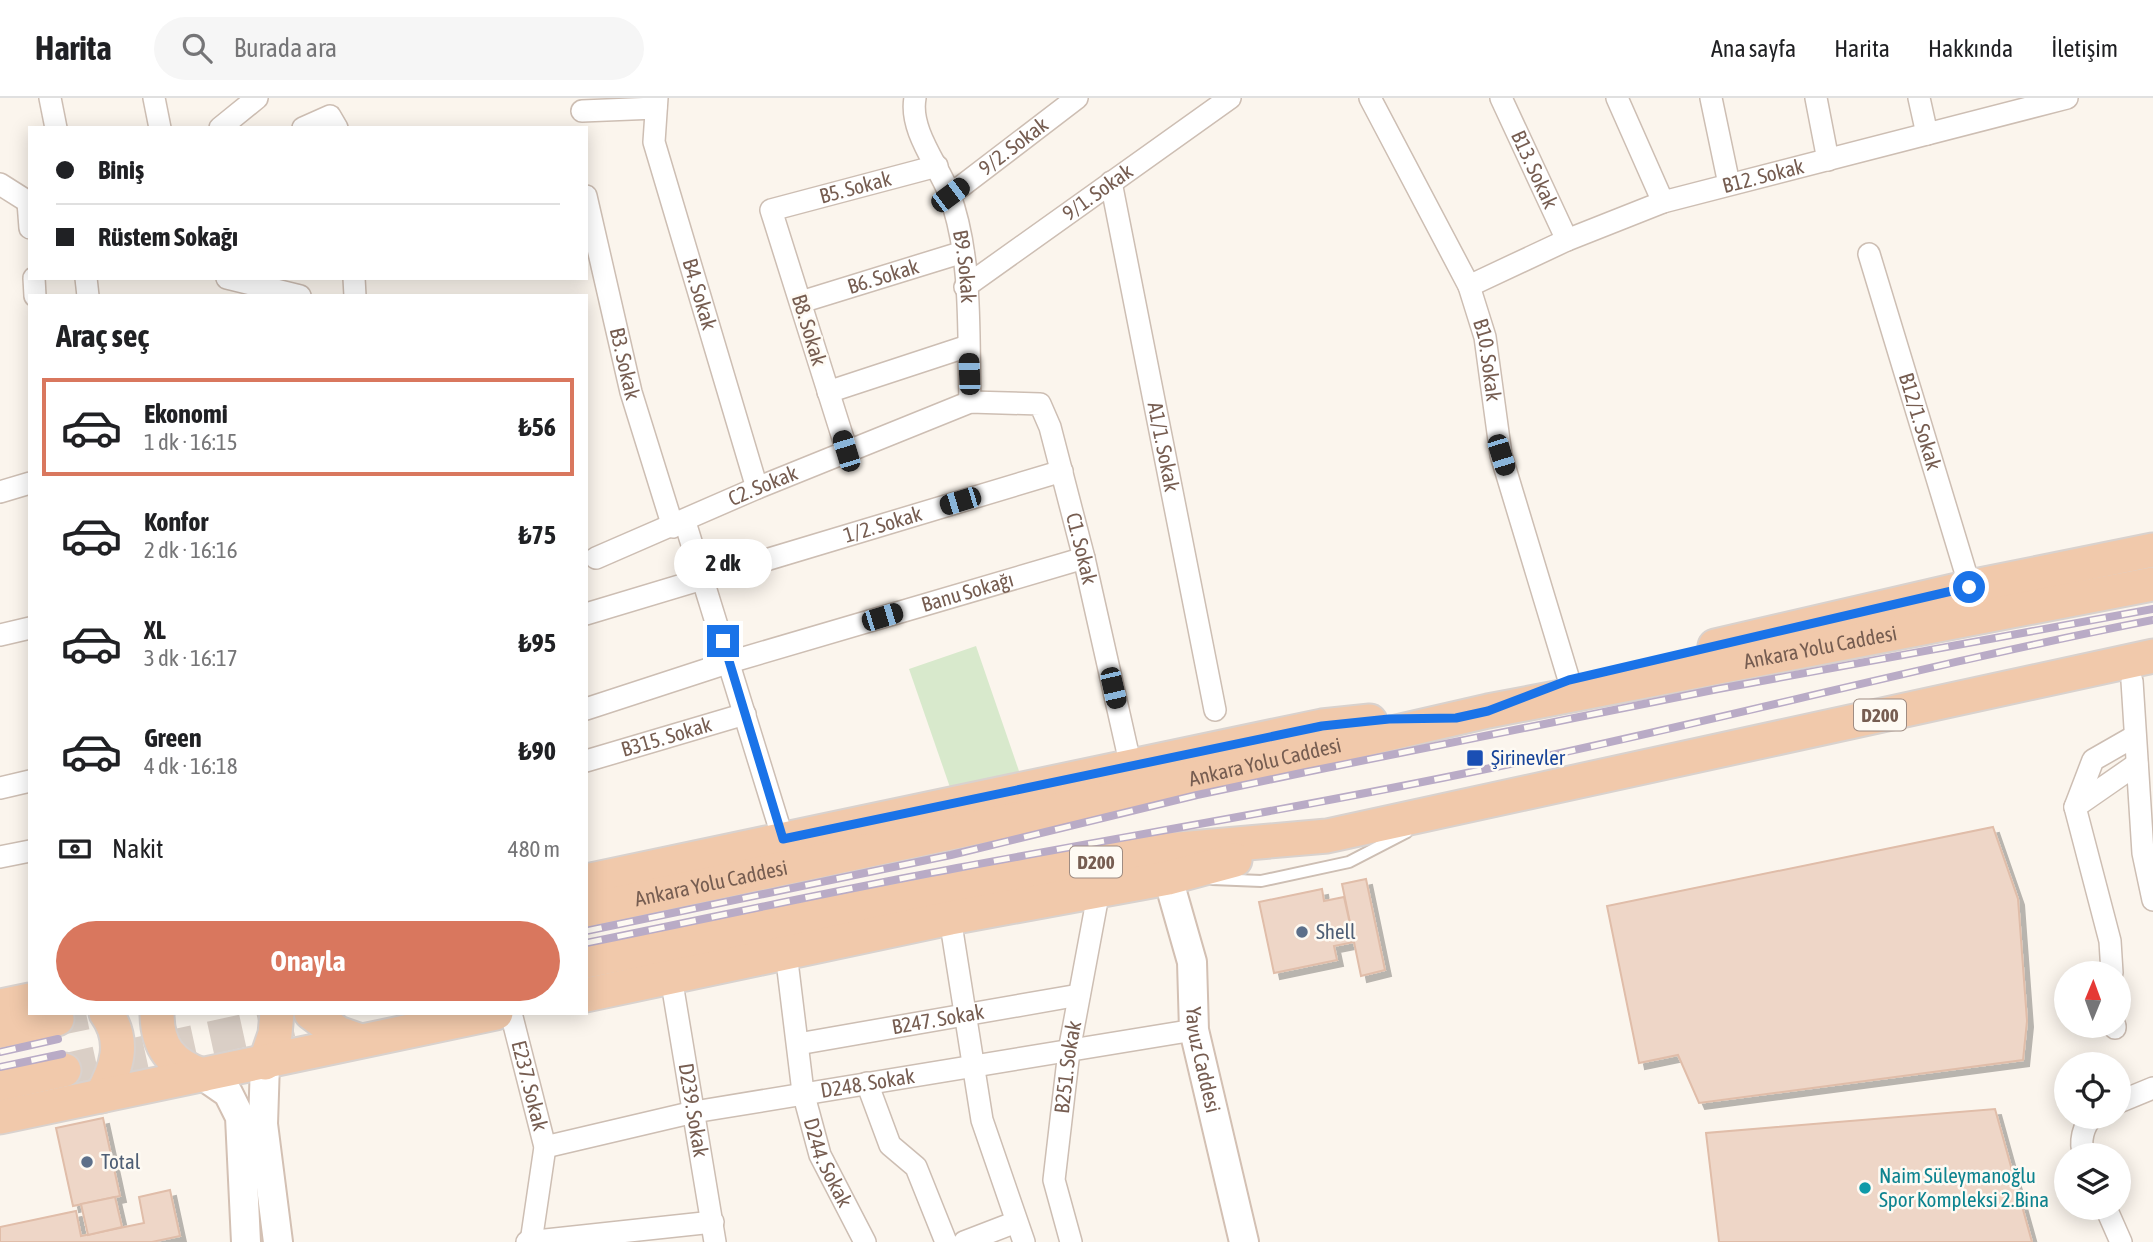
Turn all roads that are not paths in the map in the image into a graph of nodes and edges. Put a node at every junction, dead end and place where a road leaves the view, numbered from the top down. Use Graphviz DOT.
graph roads {
  1 [pos="50,98"];
  2 [pos="154,98"];
  3 [pos="257,98"];
  4 [pos="915,98"];
  5 [pos="1077,98"];
  6 [pos="1230,98"];
  7 [pos="1370,98"];
  8 [pos="1501,98"];
  9 [pos="1617,98"];
  10 [pos="1711,98"];
  11 [pos="1816,98"];
  12 [pos="1919,98"];
  13 [pos="2067,98"];
  14 [pos="657,103"];
  15 [pos="581,112"];
  16 [pos="334,122"];
  17 [pos="56,126"];
  18 [pos="160,126"];
  19 [pos="222,126"];
  20 [pos="313,126"];
  21 [pos="1927,134"];
  22 [pos="1828,160"];
  23 [pos="937,166"];
  24 [pos="1111,182"];
  25 [pos="0,184"];
  26 [pos="1730,184"];
  27 [pos="950,195"];
  28 [pos="28,202"];
  29 [pos="1663,202"];
  30 [pos="588,204"];
  31 [pos="771,210"];
  32 [pos="1567,240"];
  33 [pos="963,252"];
  34 [pos="1869,254"];
  35 [pos="239,280"];
  36 [pos="1469,286"];
  37 [pos="965,287"];
  38 [pos="292,294"];
  39 [pos="801,302"];
  40 [pos="968,346"];
  41 [pos="828,392"];
  42 [pos="970,402"];
  43 [pos="846,451"];
  44 [pos="1062,471"];
  45 [pos="28,484"];
  46 [pos="757,488"];
  47 [pos="1,493"];
  48 [pos="679,524"];
  49 [pos="2153,550"];
  50 [pos="596,558"];
  51 [pos="1084,558"];
  52 [pos="704,578"];
  53 [pos="2153,584"];
  54 [pos="1969,587"];
  55 [pos="588,613"];
  56 [pos="28,628"];
  57 [pos="0,635"];
  58 [pos="2153,656"];
  59 [pos="730,662"];
  60 [pos="2142,679"];
  61 [pos="1569,680"];
  62 [pos="588,708"];
  63 [pos="1215,710"];
  64 [pos="746,714"];
  65 [pos="1472,715"];
  66 [pos="2135,736"];
  67 [pos="588,760"];
  68 [pos="2137,764"];
  69 [pos="1131,766"];
  70 [pos="1606,774"];
  71 [pos="28,781"];
  72 [pos="0,788"];
  73 [pos="2075,807"];
  74 [pos="1453,808"];
  75 [pos="1326,835"];
  76 [pos="783,839"];
  77 [pos="28,851"];
  78 [pos="0,857"];
  79 [pos="1168,878"];
  80 [pos="588,881"];
  81 [pos="1099,890"];
  82 [pos="2153,900"];
  83 [pos="588,910"];
  84 [pos="950,918"];
  85 [pos="786,953"];
  86 [pos="588,961"];
  87 [pos="2111,961"];
  88 [pos="671,977"];
  89 [pos="588,995"];
  90 [pos="1079,996"];
  91 [pos="28,1000"];
  92 [pos="0,1006"];
  93 [pos="107,1015"];
  94 [pos="156,1015"];
  95 [pos="277,1015"];
  96 [pos="314,1015"];
  97 [pos="486,1015"];
  98 [pos="512,1015"];
  99 [pos="965,1016"];
  100 [pos="57,1020"];
  101 [pos="1194,1030"];
  102 [pos="0,1031"];
  103 [pos="358,1040"];
  104 [pos="798,1044"];
  105 [pos="1069,1051"];
  106 [pos="265,1063"];
  107 [pos="973,1067"];
  108 [pos="64,1070"];
  109 [pos="202,1074"];
  110 [pos="867,1083"];
  111 [pos="0,1084"];
  112 [pos="2153,1090"];
  113 [pos="803,1092"];
  114 [pos="101,1096"];
  115 [pos="2131,1098"];
  116 [pos="694,1112"];
  117 [pos="0,1117"];
  118 [pos="545,1147"];
  119 [pos="2111,1220"];
  120 [pos="714,1232"];
  121 [pos="1020,1232"];
  122 [pos="246,1242"];
  123 [pos="278,1242"];
  124 [pos="530,1242"];
  125 [pos="865,1242"];
  126 [pos="946,1242"];
  127 [pos="964,1242"];
  128 [pos="1071,1242"];
  129 [pos="1244,1242"];
  130 [pos="2121,1242"];
  1 -- 17 [label="street"];
  2 -- 18 [label="street"];
  3 -- 19 [label="street"];
  4 -- 23 [label="street, B9. Sokak"];
  5 -- 27 [label="street, 9/2. Sokak"];
  6 -- 24 [label="street, 9/1. Sokak"];
  7 -- 36 [label="street, B10. Sokak"];
  8 -- 32 [label="street, B13. Sokak"];
  9 -- 29 [label="street"];
  10 -- 26 [label="street"];
  11 -- 22 [label="street"];
  12 -- 21 [label="street"];
  13 -- 21 [label="street, B12. Sokak"];
  14 -- 15 [label="street"];
  14 -- 46 [label="street, B4. Sokak"];
  16 -- 20 [label="street"];
  21 -- 22 [label="street, B12. Sokak"];
  22 -- 26 [label="street, B12. Sokak"];
  23 -- 27 [label="street, B9. Sokak"];
  23 -- 31 [label="street, B5. Sokak"];
  24 -- 37 [label="street, 9/1. Sokak"];
  24 -- 63 [label="street, A1/1. Sokak"];
  25 -- 28 [label="street"];
  26 -- 29 [label="street, B12. Sokak"];
  27 -- 33 [label="street, B9. Sokak"];
  29 -- 32 [label="street, B12. Sokak"];
  30 -- 48 [label="street, B3. Sokak"];
  31 -- 39 [label="street, B8. Sokak"];
  32 -- 36 [label="street, B12. Sokak"];
  33 -- 37 [label="street, B9. Sokak"];
  33 -- 39 [label="street, B6. Sokak"];
  34 -- 54 [label="street, B12/1. Sokak"];
  35 -- 38 [label="street"];
  36 -- 61 [label="street, B10. Sokak"];
  37 -- 40 [label="street, B9. Sokak"];
  39 -- 41 [label="street, B8. Sokak"];
  40 -- 41 [label="street"];
  40 -- 42 [label="street, B9. Sokak"];
  41 -- 43 [label="street, B8. Sokak"];
  42 -- 43 [label="street, C2. Sokak"];
  42 -- 44 [label="street, C1. Sokak"];
  43 -- 46 [label="street, C2. Sokak"];
  44 -- 51 [label="street, C1. Sokak"];
  44 -- 52 [label="street, 1/2. Sokak"];
  45 -- 47 [label="street"];
  46 -- 48 [label="street, C2. Sokak"];
  48 -- 50 [label="street, C2. Sokak"];
  48 -- 52 [label="street, B3. Sokak"];
  49 -- 54 [label="highway"];
  51 -- 59 [label="street, Banu Sokağı"];
  51 -- 69 [label="street, C1. Sokak"];
  52 -- 55 [label="street, 1/2. Sokak"];
  52 -- 59 [label="street, B3. Sokak"];
  53 -- 65 [label="highway, Ankara Yolu Caddesi"];
  54 -- 61 [label="highway"];
  56 -- 57 [label="street"];
  58 -- 70 [label="highway, D200"];
  59 -- 62 [label="street, Banu Sokağı"];
  59 -- 64 [label="street, B3. Sokak"];
  60 -- 66 [label="street"];
  60 -- 70 [label="highway"];
  61 -- 65 [label="highway"];
  64 -- 67 [label="street, B315. Sokak"];
  64 -- 76 [label="street, B3. Sokak"];
  65 -- 69 [label="highway"];
  65 -- 83 [label="highway, Ankara Yolu Caddesi"];
  66 -- 68 [label="street"];
  66 -- 73 [label="street"];
  68 -- 73 [label="street"];
  68 -- 82 [label="street"];
  69 -- 76 [label="highway"];
  70 -- 74 [label="highway, D200"];
  71 -- 72 [label="street"];
  73 -- 87 [label="street"];
  74 -- 75 [label="highway, D200"];
  74 -- 79 [label="lane"];
  75 -- 79 [label="highway"];
  75 -- 86 [label="highway, D200"];
  76 -- 80 [label="highway"];
  77 -- 78 [label="street"];
  79 -- 81 [label="highway"];
  79 -- 101 [label="main road, Yavuz Caddesi"];
  81 -- 84 [label="highway"];
  81 -- 90 [label="street, B251. Sokak"];
  84 -- 85 [label="highway"];
  84 -- 99 [label="street"];
  85 -- 88 [label="highway"];
  85 -- 104 [label="street, D244. Sokak"];
  88 -- 89 [label="highway"];
  88 -- 116 [label="street, D239. Sokak"];
  90 -- 99 [label="street, B247. Sokak"];
  90 -- 105 [label="street, B251. Sokak"];
  91 -- 92 [label="highway"];
  93 -- 114 [label="highway"];
  94 -- 109 [label="highway"];
  95 -- 106 [label="highway"];
  96 -- 103 [label="highway"];
  97 -- 103 [label="highway"];
  98 -- 118 [label="street, E237. Sokak"];
  99 -- 104 [label="street, B247. Sokak"];
  99 -- 107 [label="street"];
  100 -- 102 [label="highway"];
  101 -- 105 [label="street, D248. Sokak"];
  101 -- 129 [label="main road, Yavuz Caddesi"];
  103 -- 106 [label="highway"];
  104 -- 113 [label="street, D244. Sokak"];
  105 -- 107 [label="street, D248. Sokak"];
  105 -- 128 [label="street, B251. Sokak"];
  106 -- 109 [label="highway"];
  106 -- 123 [label="main road"];
  107 -- 110 [label="street, D248. Sokak"];
  107 -- 121 [label="street"];
  108 -- 111 [label="highway"];
  109 -- 114 [label="highway"];
  109 -- 122 [label="main road"];
  110 -- 113 [label="street, D248. Sokak"];
  110 -- 126 [label="street"];
  112 -- 115 [label="street"];
  113 -- 116 [label="street, D248. Sokak"];
  113 -- 125 [label="street, D244. Sokak"];
  114 -- 117 [label="highway"];
  116 -- 118 [label="street, D248. Sokak"];
  116 -- 120 [label="street, D239. Sokak"];
  118 -- 124 [label="street, E237. Sokak"];
  119 -- 130 [label="street"];
  120 -- 124 [label="street"];
  121 -- 127 [label="street"];
}
